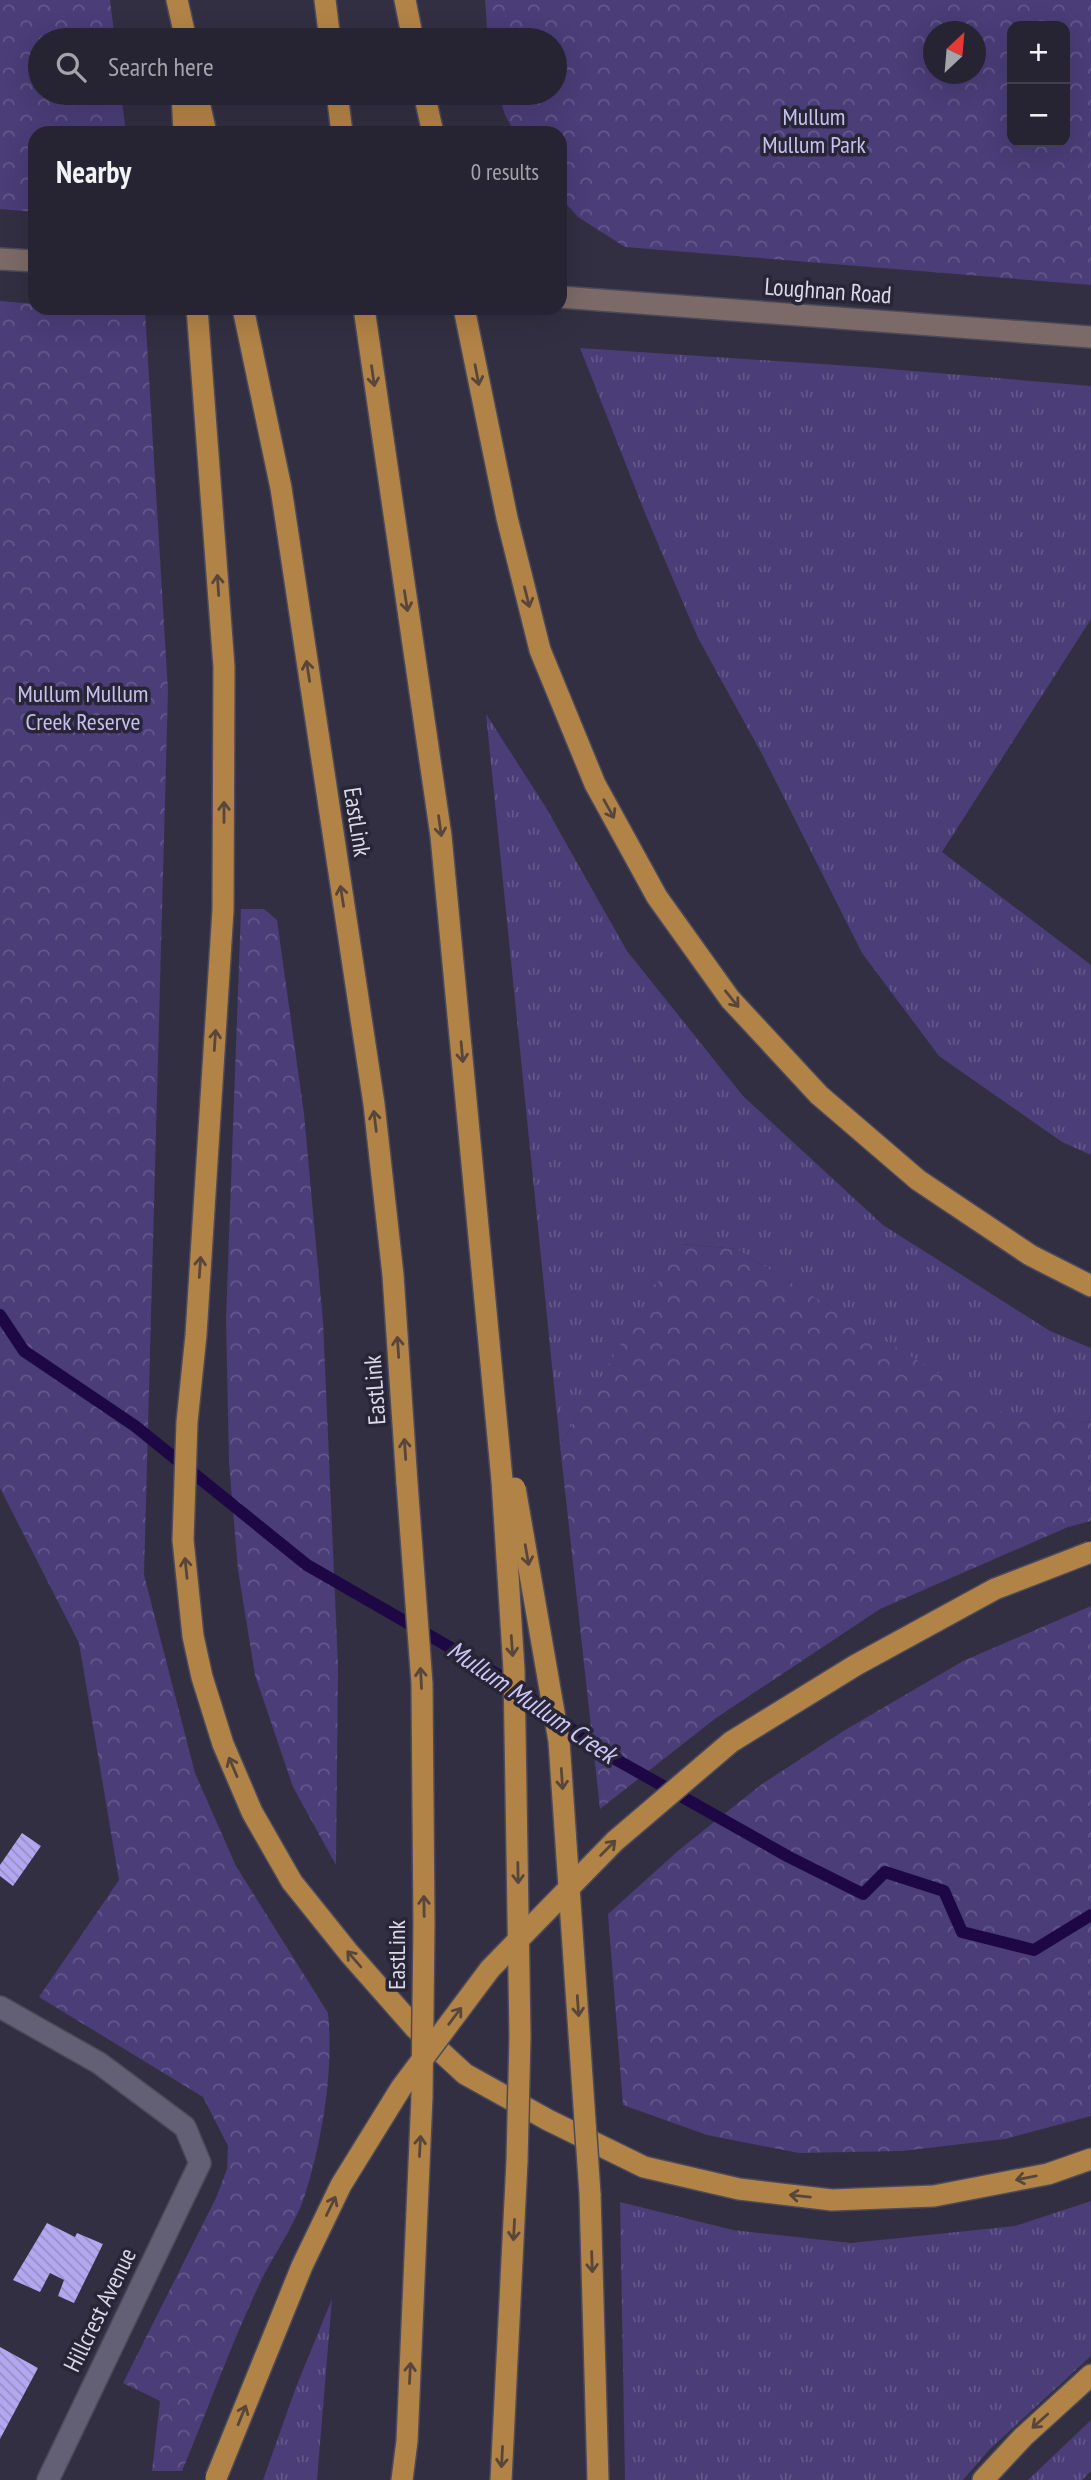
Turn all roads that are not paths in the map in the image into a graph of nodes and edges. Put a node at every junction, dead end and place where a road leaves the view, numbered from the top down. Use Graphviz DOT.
graph roads {
  1 [pos="177,0"];
  2 [pos="325,0"];
  3 [pos="405,0"];
  4 [pos="178,28"];
  5 [pos="183,28"];
  6 [pos="328,28"];
  7 [pos="411,28"];
  8 [pos="183,105"];
  9 [pos="200,105"];
  10 [pos="338,105"];
  11 [pos="427,105"];
  12 [pos="184,126"];
  13 [pos="204,126"];
  14 [pos="341,126"];
  15 [pos="431,126"];
  16 [pos="0,259"];
  17 [pos="28,261"];
  18 [pos="567,298"];
  19 [pos="198,315"];
  20 [pos="244,315"];
  21 [pos="365,315"];
  22 [pos="465,315"];
  23 [pos="1091,337"];
  24 [pos="1091,1286"];
  25 [pos="508,1484"];
  26 [pos="1091,1552"];
  27 [pos="0,2007"];
  28 [pos="1091,2159"];
  29 [pos="1091,2375"];
  30 [pos="407,2441"];
  31 [pos="216,2479"];
  32 [pos="48,2480"];
  33 [pos="397,2480"];
  34 [pos="402,2480"];
  35 [pos="501,2480"];
  36 [pos="598,2480"];
  37 [pos="983,2480"];
  1 -- 4 [label="highway"];
  1 -- 5 [label="highway"];
  2 -- 6 [label="highway"];
  3 -- 7 [label="highway"];
  8 -- 12 [label="highway"];
  9 -- 13 [label="highway"];
  10 -- 14 [label="highway"];
  11 -- 15 [label="highway"];
  16 -- 17 [label="main road"];
  18 -- 23 [label="main road, Loughnan Road"];
  28 -- 19 [label="highway, one-way"];
  30 -- 20 [label="highway, EastLink, one-way, bridge"];
  21 -- 25 [label="highway, one-way"];
  22 -- 24 [label="highway, one-way"];
  25 -- 35 [label="highway, one-way, bridge"];
  25 -- 36 [label="highway, one-way, bridge"];
  31 -- 26 [label="highway, one-way, bridge"];
  27 -- 32 [label="street, Hillcrest Avenue"];
  29 -- 37 [label="highway, one-way"];
  30 -- 33 [label="highway"];
  30 -- 34 [label="highway, EastLink"];
}
